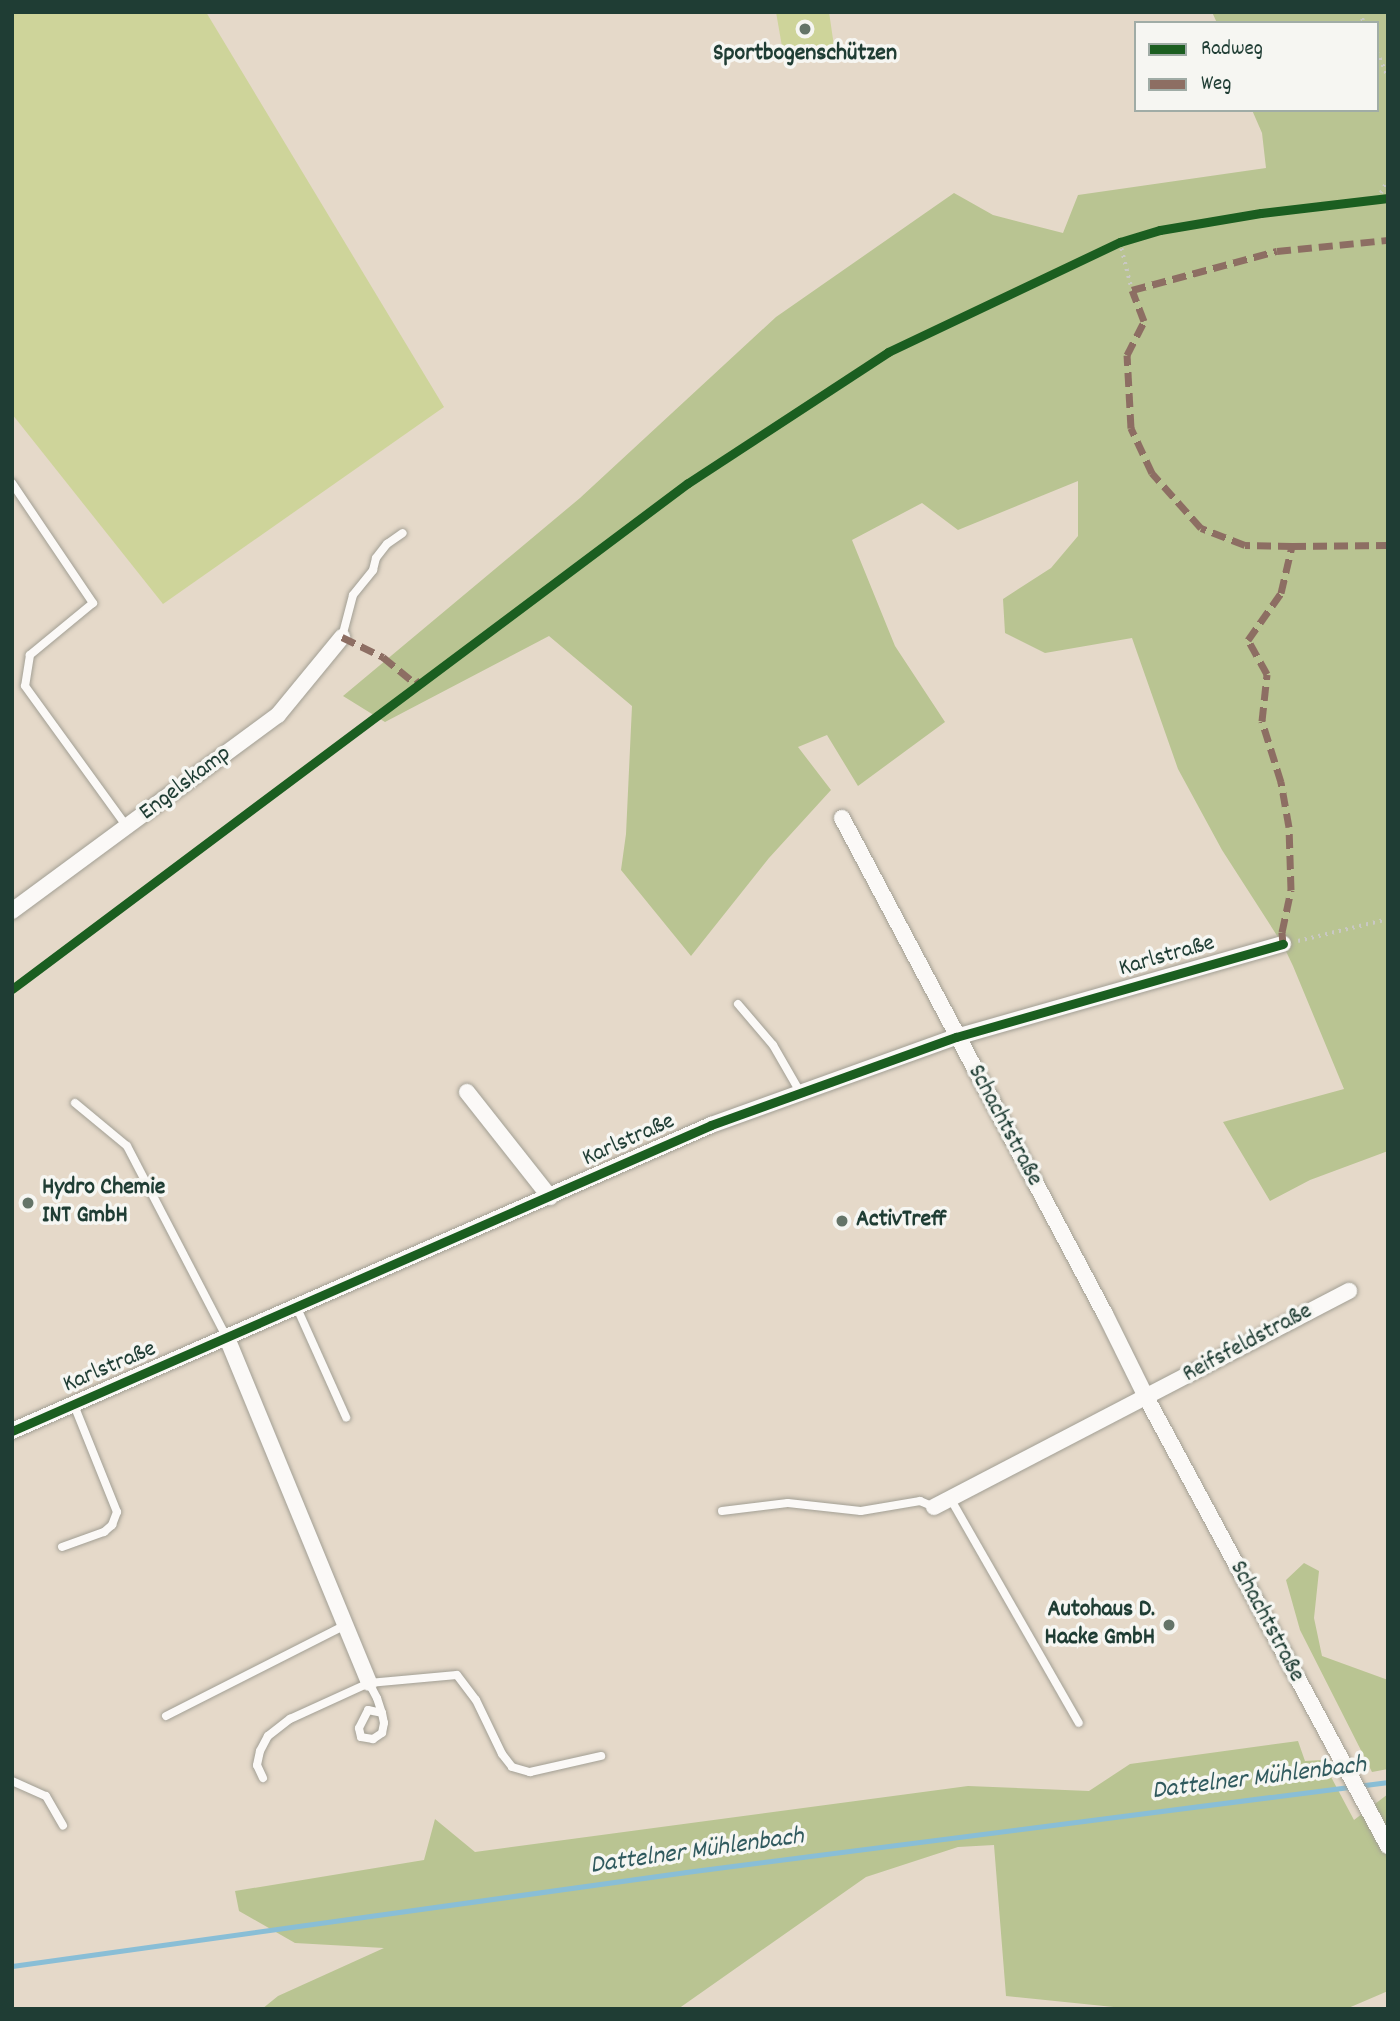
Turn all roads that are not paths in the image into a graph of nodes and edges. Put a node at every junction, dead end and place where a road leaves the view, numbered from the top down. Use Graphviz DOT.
graph roads {
  1 [pos="12,483"];
  2 [pos="403,533"];
  3 [pos="342,637"];
  4 [pos="842,818"];
  5 [pos="127,827"];
  6 [pos="12,911"];
  7 [pos="1283,944"];
  8 [pos="738,1004"];
  9 [pos="956,1037"];
  10 [pos="467,1092"];
  11 [pos="800,1093"];
  12 [pos="75,1103"];
  13 [pos="550,1197"];
  14 [pos="1349,1291"];
  15 [pos="297,1308"];
  16 [pos="227,1339"];
  17 [pos="1146,1397"];
  18 [pos="74,1405"];
  19 [pos="346,1417"];
  20 [pos="12,1431"];
  21 [pos="950,1498"];
  22 [pos="934,1507"];
  23 [pos="722,1511"];
  24 [pos="62,1547"];
  25 [pos="345,1625"];
  26 [pos="369,1683"];
  27 [pos="382,1713"];
  28 [pos="166,1716"];
  29 [pos="1079,1723"];
  30 [pos="601,1756"];
  31 [pos="263,1778"];
  32 [pos="12,1782"];
  33 [pos="63,1825"];
  34 [pos="1388,1846"];
  1 -- 5 [label="lane"];
  2 -- 3 [label="lane"];
  3 -- 5 [label="street, Engelskamp"];
  4 -- 9 [label="street, Schachtstraße"];
  5 -- 6 [label="street, Engelskamp"];
  7 -- 9 [label="street, Karlstraße"];
  8 -- 11 [label="lane"];
  9 -- 11 [label="street, Karlstraße"];
  9 -- 17 [label="street, Schachtstraße"];
  10 -- 13 [label="street"];
  11 -- 13 [label="street, Karlstraße"];
  12 -- 16 [label="lane"];
  13 -- 15 [label="street, Karlstraße"];
  14 -- 17 [label="street, Reifsfeldstraße"];
  15 -- 16 [label="street, Karlstraße"];
  15 -- 19 [label="lane"];
  16 -- 18 [label="street, Karlstraße"];
  16 -- 25 [label="street"];
  17 -- 21 [label="street"];
  17 -- 34 [label="street, Schachtstraße"];
  18 -- 20 [label="street, Karlstraße"];
  18 -- 24 [label="lane"];
  21 -- 22 [label="street"];
  21 -- 29 [label="lane"];
  22 -- 23 [label="lane"];
  25 -- 26 [label="street"];
  25 -- 28 [label="lane"];
  26 -- 27 [label="lane"];
  26 -- 30 [label="lane"];
  26 -- 31 [label="lane"];
  32 -- 33 [label="lane"];
}
